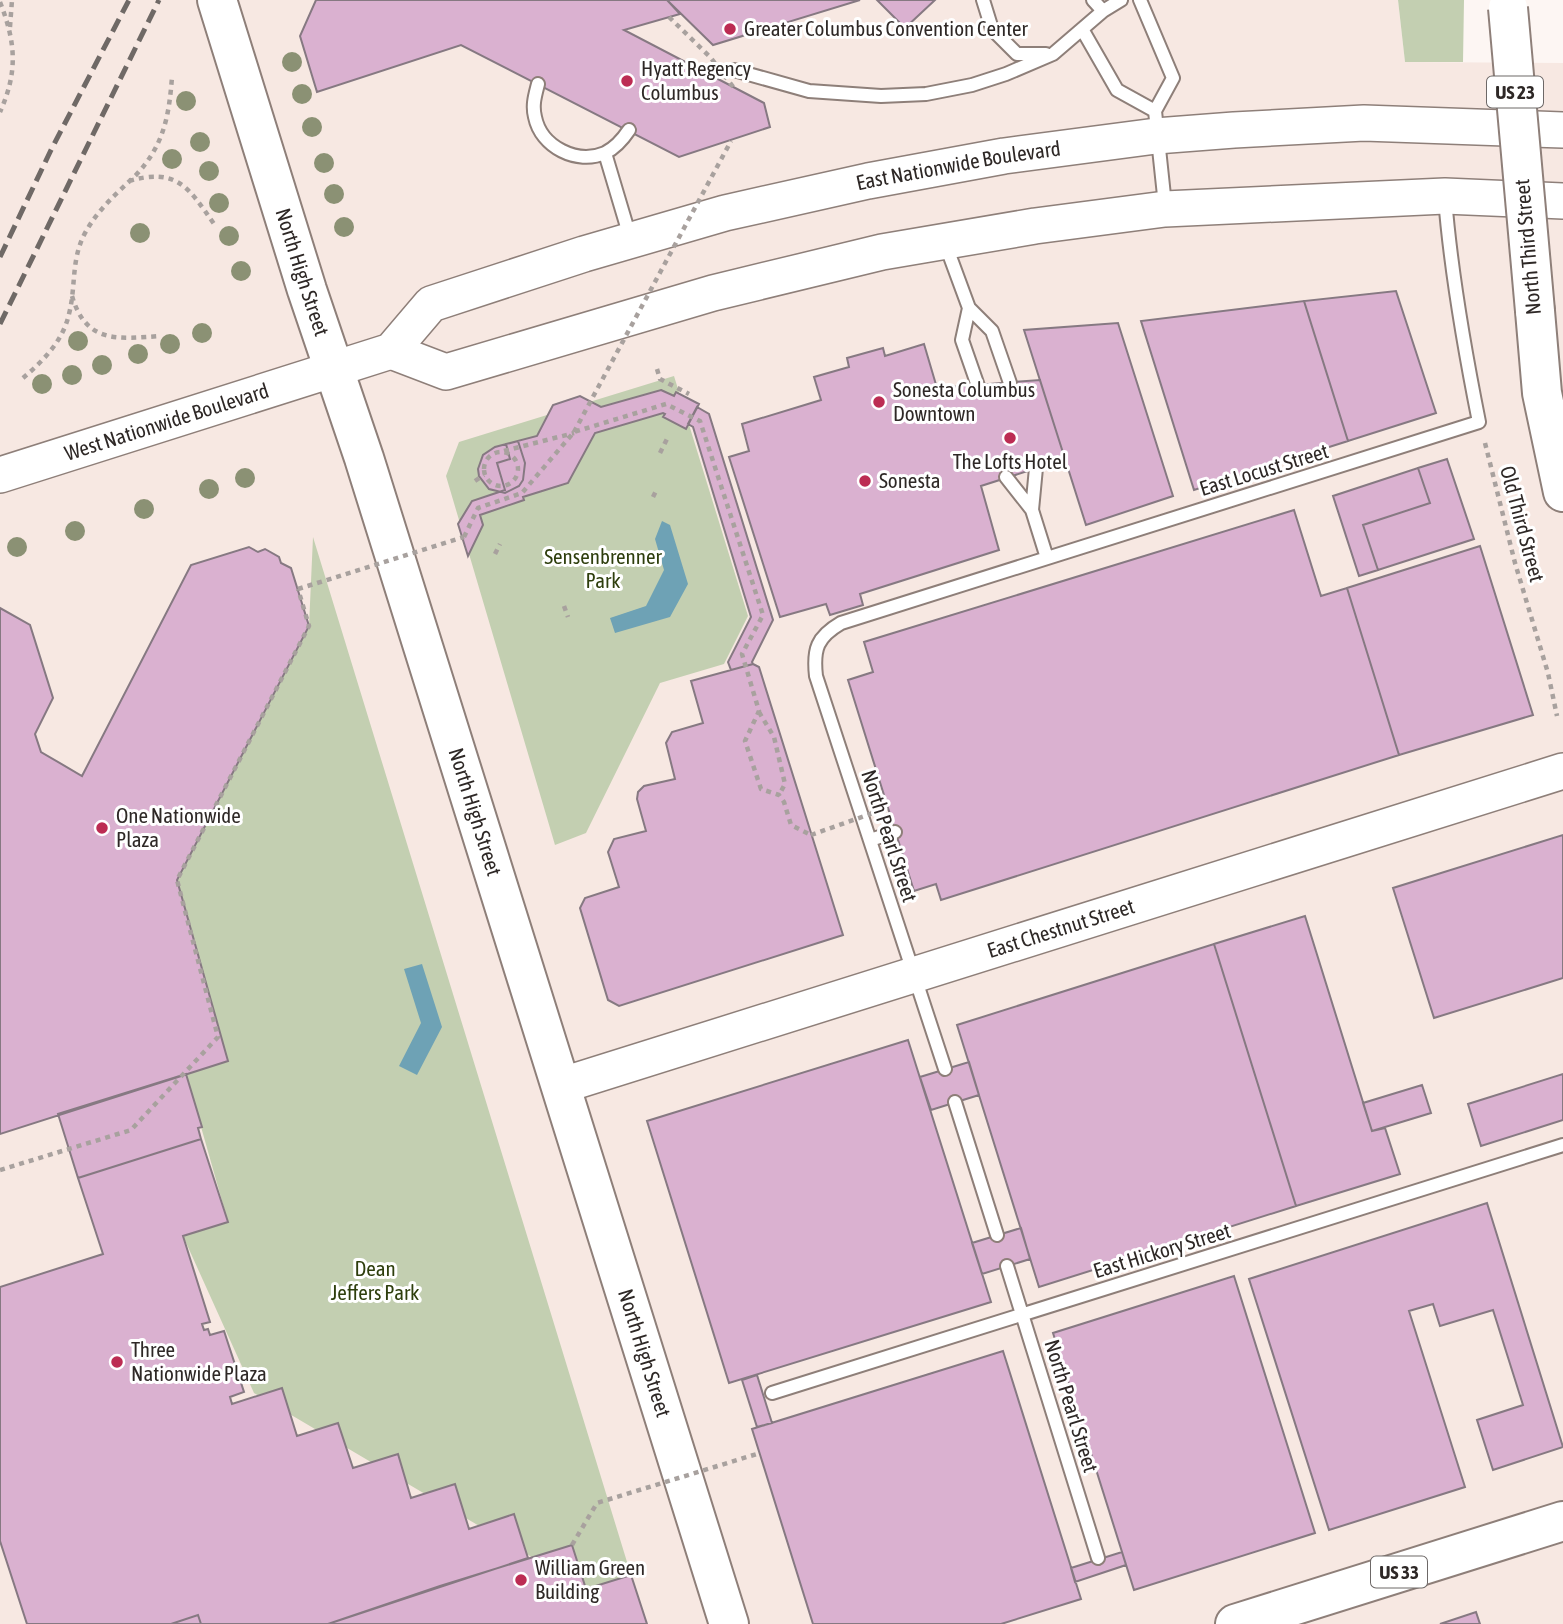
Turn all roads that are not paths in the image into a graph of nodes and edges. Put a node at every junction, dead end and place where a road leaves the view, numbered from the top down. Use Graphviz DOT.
graph roads {
  1 [pos="217,0"];
  2 [pos="983,0"];
  3 [pos="1093,0"];
  4 [pos="1121,0"];
  5 [pos="1140,0"];
  6 [pos="1508,4"];
  7 [pos="1103,11"];
  8 [pos="1082,29"];
  9 [pos="1053,54"];
  10 [pos="734,70"];
  11 [pos="538,84"];
  12 [pos="1155,123"];
  13 [pos="629,130"];
  14 [pos="1563,130"];
  15 [pos="605,153"];
  16 [pos="1445,196"];
  17 [pos="1563,201"];
  18 [pos="1165,209"];
  19 [pos="631,241"];
  20 [pos="944,241"];
  21 [pos="968,308"];
  22 [pos="391,351"];
  23 [pos="334,369"];
  24 [pos="1010,383"];
  25 [pos="978,386"];
  26 [pos="1036,468"];
  27 [pos="0,475"];
  28 [pos="1006,477"];
  29 [pos="1563,492"];
  30 [pos="1032,510"];
  31 [pos="1047,558"];
  32 [pos="841,623"];
  33 [pos="1563,771"];
  34 [pos="895,832"];
  35 [pos="870,840"];
  36 [pos="915,974"];
  37 [pos="945,1069"];
  38 [pos="560,1086"];
  39 [pos="955,1102"];
  40 [pos="1563,1145"];
  41 [pos="998,1235"];
  42 [pos="1007,1266"];
  43 [pos="1022,1314"];
  44 [pos="772,1393"];
  45 [pos="1563,1521"];
  46 [pos="1098,1558"];
  47 [pos="729,1624"];
  48 [pos="1235,1624"];
  1 -- 23 [label="main road, North High Street"];
  2 -- 9 [label="lane"];
  3 -- 7 [label="lane"];
  4 -- 7 [label="lane"];
  5 -- 12 [label="lane"];
  6 -- 29 [label="main road, North Third Street / US 23, bridge"];
  7 -- 8 [label="lane"];
  8 -- 9 [label="lane"];
  8 -- 12 [label="lane"];
  9 -- 10 [label="lane"];
  11 -- 15 [label="lane"];
  12 -- 14 [label="main road, East Nationwide Boulevard"];
  12 -- 18 [label="lane"];
  12 -- 19 [label="main road, East Nationwide Boulevard"];
  13 -- 15 [label="lane"];
  15 -- 19 [label="lane"];
  16 -- 17 [label="main road"];
  16 -- 18 [label="main road"];
  16 -- 31 [label="lane, East Locust Street"];
  18 -- 20 [label="main road"];
  19 -- 22 [label="main road, East Nationwide Boulevard"];
  20 -- 21 [label="lane"];
  20 -- 22 [label="main road"];
  21 -- 24 [label="lane"];
  21 -- 25 [label="lane"];
  22 -- 23 [label="main road"];
  23 -- 27 [label="main road, West Nationwide Boulevard"];
  23 -- 38 [label="main road, North High Street"];
  26 -- 30 [label="lane"];
  28 -- 30 [label="lane"];
  30 -- 31 [label="lane"];
  31 -- 32 [label="lane, East Locust Street"];
  32 -- 35 [label="lane, North Pearl Street"];
  33 -- 36 [label="main road, East Chestnut Street"];
  34 -- 35 [label="lane"];
  35 -- 36 [label="lane, North Pearl Street"];
  36 -- 37 [label="lane, North Pearl Street"];
  36 -- 38 [label="main road, East Chestnut Street"];
  38 -- 47 [label="main road, North High Street"];
  39 -- 41 [label="lane"];
  40 -- 43 [label="lane, East Hickory Street"];
  42 -- 43 [label="lane, North Pearl Street"];
  43 -- 44 [label="lane, East Hickory Street"];
  43 -- 46 [label="lane, North Pearl Street"];
  45 -- 48 [label="main road, US 33"];
}
